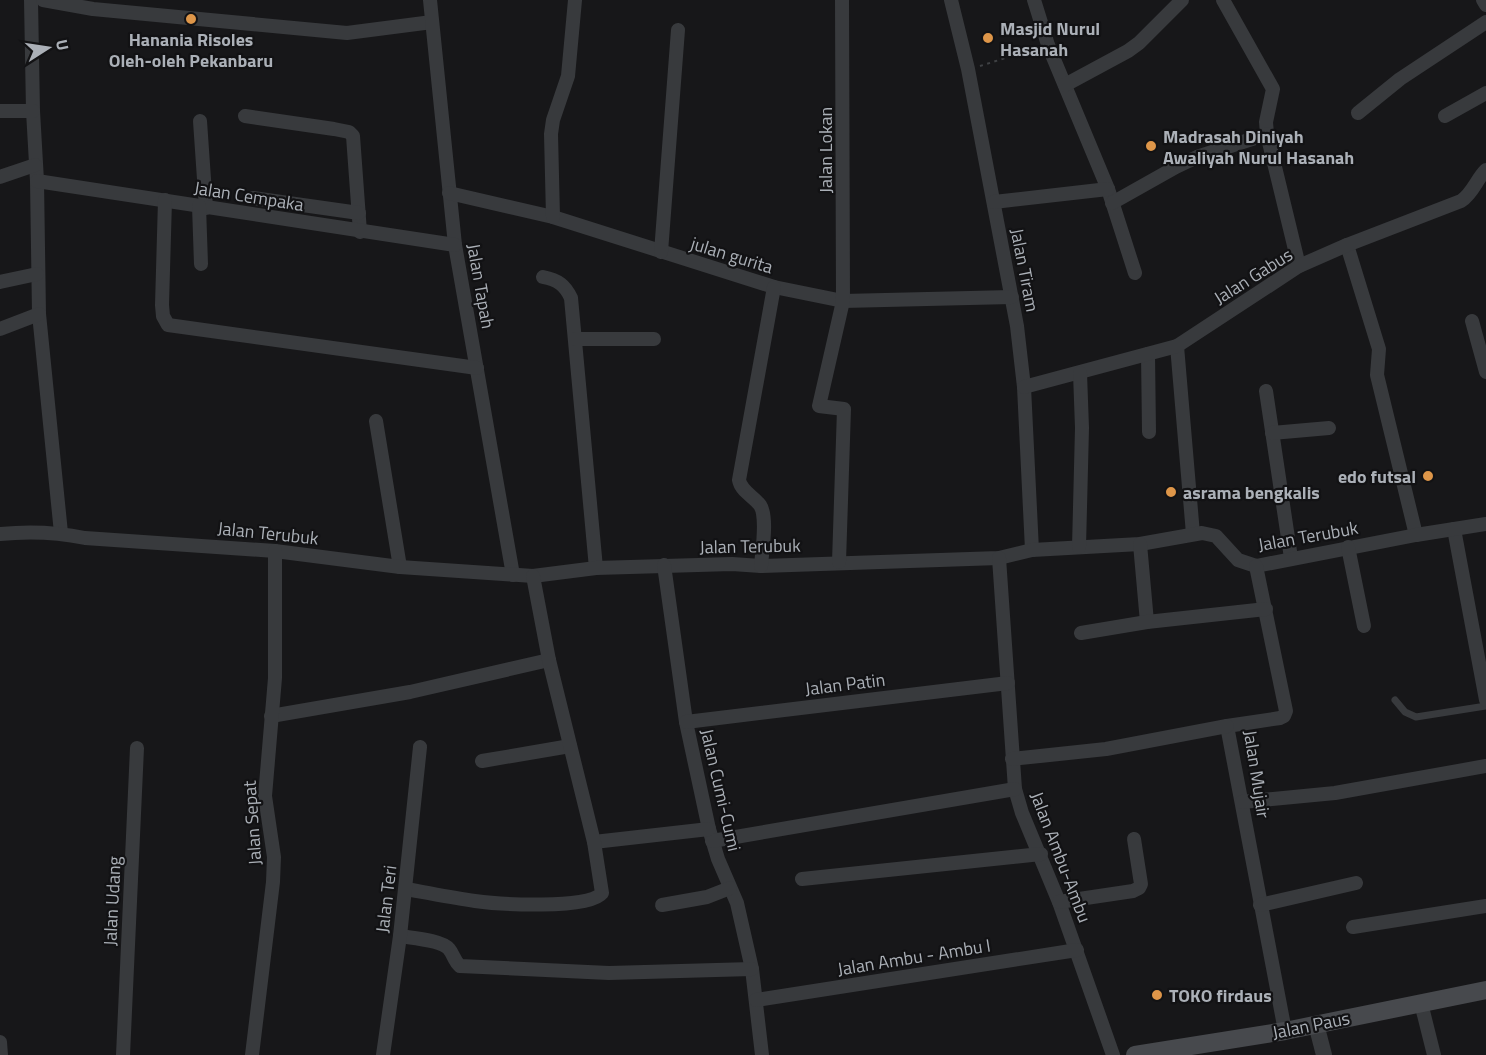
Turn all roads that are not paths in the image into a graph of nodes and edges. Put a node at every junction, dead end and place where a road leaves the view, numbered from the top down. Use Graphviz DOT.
graph roads {
  1 [pos="31,0"];
  2 [pos="43,0"];
  3 [pos="430,0"];
  4 [pos="575,0"];
  5 [pos="842,0"];
  6 [pos="951,0"];
  7 [pos="1034,0"];
  8 [pos="1182,0"];
  9 [pos="1223,0"];
  10 [pos="1483,0"];
  11 [pos="1486,5"];
  12 [pos="145,6"];
  13 [pos="432,22"];
  14 [pos="1486,22"];
  15 [pos="678,30"];
  16 [pos="1065,85"];
  17 [pos="1486,93"];
  18 [pos="0,111"];
  19 [pos="33,111"];
  20 [pos="1358,112"];
  21 [pos="245,116"];
  22 [pos="1445,116"];
  23 [pos="200,121"];
  24 [pos="1267,134"];
  25 [pos="35,165"];
  26 [pos="1486,170"];
  27 [pos="0,177"];
  28 [pos="38,181"];
  29 [pos="449,193"];
  30 [pos="1110,196"];
  31 [pos="254,198"];
  32 [pos="165,200"];
  33 [pos="994,202"];
  34 [pos="298,206"];
  35 [pos="202,207"];
  36 [pos="359,213"];
  37 [pos="553,217"];
  38 [pos="296,222"];
  39 [pos="360,232"];
  40 [pos="455,245"];
  41 [pos="1347,245"];
  42 [pos="661,252"];
  43 [pos="201,264"];
  44 [pos="1299,266"];
  45 [pos="1135,273"];
  46 [pos="37,274"];
  47 [pos="543,277"];
  48 [pos="0,282"];
  49 [pos="774,287"];
  50 [pos="1012,297"];
  51 [pos="843,301"];
  52 [pos="39,314"];
  53 [pos="1472,321"];
  54 [pos="0,329"];
  55 [pos="576,339"];
  56 [pos="654,339"];
  57 [pos="1177,346"];
  58 [pos="1148,354"];
  59 [pos="477,368"];
  60 [pos="1486,372"];
  61 [pos="1080,373"];
  62 [pos="1024,387"];
  63 [pos="1266,392"];
  64 [pos="376,421"];
  65 [pos="1329,428"];
  66 [pos="1149,432"];
  67 [pos="1272,433"];
  68 [pos="1486,524"];
  69 [pos="1454,529"];
  70 [pos="61,533"];
  71 [pos="0,534"];
  72 [pos="1193,534"];
  73 [pos="1416,535"];
  74 [pos="1140,544"];
  75 [pos="1079,547"];
  76 [pos="1348,547"];
  77 [pos="1032,550"];
  78 [pos="275,551"];
  79 [pos="999,558"];
  80 [pos="1291,558"];
  81 [pos="839,562"];
  82 [pos="664,565"];
  83 [pos="761,566"];
  84 [pos="1256,566"];
  85 [pos="400,567"];
  86 [pos="596,568"];
  87 [pos="513,575"];
  88 [pos="533,576"];
  89 [pos="1266,609"];
  90 [pos="1147,622"];
  91 [pos="1364,626"];
  92 [pos="1081,633"];
  93 [pos="549,660"];
  94 [pos="1008,682"];
  95 [pos="1395,700"];
  96 [pos="1486,700"];
  97 [pos="1486,706"];
  98 [pos="271,716"];
  99 [pos="686,722"];
  100 [pos="1227,726"];
  101 [pos="570,746"];
  102 [pos="420,747"];
  103 [pos="137,748"];
  104 [pos="1012,759"];
  105 [pos="482,761"];
  106 [pos="1486,766"];
  107 [pos="1015,789"];
  108 [pos="1242,802"];
  109 [pos="711,835"];
  110 [pos="1134,839"];
  111 [pos="594,842"];
  112 [pos="1041,854"];
  113 [pos="802,879"];
  114 [pos="1356,883"];
  115 [pos="730,888"];
  116 [pos="406,889"];
  117 [pos="1059,902"];
  118 [pos="662,905"];
  119 [pos="1260,905"];
  120 [pos="1486,906"];
  121 [pos="1353,927"];
  122 [pos="400,936"];
  123 [pos="1077,950"];
  124 [pos="752,969"];
  125 [pos="1486,990"];
  126 [pos="756,1000"];
  127 [pos="1421,1003"];
  128 [pos="1316,1024"];
  129 [pos="1285,1031"];
  130 [pos="0,1042"];
  131 [pos="1,1055"];
  132 [pos="123,1055"];
  133 [pos="252,1055"];
  134 [pos="383,1055"];
  135 [pos="762,1055"];
  136 [pos="1113,1055"];
  137 [pos="1135,1055"];
  138 [pos="1324,1055"];
  139 [pos="1434,1055"];
  1 -- 19 [label="street"];
  2 -- 12 [label="street"];
  3 -- 13 [label="street, Jalan Tapah"];
  4 -- 37 [label="street"];
  5 -- 51 [label="street, Jalan Lokan"];
  6 -- 33 [label="street, Jalan Tiram"];
  7 -- 16 [label="street"];
  8 -- 16 [label="street"];
  9 -- 24 [label="street"];
  10 -- 11 [label="street"];
  12 -- 13 [label="street"];
  13 -- 29 [label="street, Jalan Tapah"];
  14 -- 20 [label="street"];
  15 -- 42 [label="street"];
  16 -- 30 [label="street"];
  17 -- 22 [label="street"];
  18 -- 19 [label="street"];
  19 -- 25 [label="street"];
  21 -- 36 [label="street"];
  23 -- 35 [label="street"];
  24 -- 30 [label="street"];
  24 -- 44 [label="street"];
  25 -- 27 [label="street"];
  25 -- 28 [label="street"];
  26 -- 41 [label="street, Jalan Gabus"];
  28 -- 32 [label="street, Jalan Cempaka"];
  28 -- 46 [label="street"];
  29 -- 37 [label="street, julan gurita"];
  29 -- 40 [label="street, Jalan Tapah"];
  30 -- 33 [label="street"];
  30 -- 45 [label="street"];
  31 -- 34 [label="street"];
  32 -- 35 [label="street, Jalan Cempaka"];
  32 -- 59 [label="street"];
  33 -- 50 [label="street, Jalan Tiram"];
  34 -- 36 [label="street"];
  34 -- 38 [label="street"];
  35 -- 38 [label="street, Jalan Cempaka"];
  35 -- 43 [label="street"];
  36 -- 39 [label="street"];
  37 -- 42 [label="street, julan gurita"];
  38 -- 39 [label="street, Jalan Cempaka"];
  39 -- 40 [label="street, Jalan Cempaka"];
  40 -- 59 [label="street, Jalan Tapah"];
  41 -- 44 [label="street, Jalan Gabus"];
  41 -- 73 [label="street"];
  42 -- 49 [label="street, julan gurita"];
  44 -- 57 [label="street, Jalan Gabus"];
  46 -- 48 [label="street"];
  46 -- 52 [label="street"];
  47 -- 55 [label="street"];
  49 -- 51 [label="street, julan gurita"];
  49 -- 83 [label="street"];
  50 -- 51 [label="street, julan gurita"];
  50 -- 62 [label="street, Jalan Tiram"];
  51 -- 81 [label="street, Jalan Lokan"];
  52 -- 54 [label="street"];
  52 -- 70 [label="street"];
  53 -- 60 [label="street"];
  55 -- 56 [label="street"];
  55 -- 86 [label="street"];
  57 -- 58 [label="street, Jalan Gabus"];
  57 -- 72 [label="street"];
  58 -- 61 [label="street, Jalan Gabus"];
  58 -- 66 [label="street"];
  59 -- 87 [label="street, Jalan Tapah"];
  61 -- 62 [label="street, Jalan Gabus"];
  61 -- 75 [label="street"];
  62 -- 77 [label="street, Jalan Tiram"];
  63 -- 67 [label="street"];
  64 -- 85 [label="street"];
  65 -- 67 [label="street"];
  67 -- 80 [label="street"];
  68 -- 69 [label="street, Jalan Terubuk"];
  69 -- 73 [label="street, Jalan Terubuk"];
  69 -- 96 [label="street"];
  70 -- 71 [label="street, Jalan Terubuk"];
  70 -- 78 [label="street, Jalan Terubuk"];
  72 -- 74 [label="street, Jalan Terubuk"];
  72 -- 84 [label="street, Jalan Terubuk"];
  73 -- 76 [label="street, Jalan Terubuk"];
  74 -- 75 [label="street, Jalan Terubuk"];
  74 -- 90 [label="street"];
  75 -- 77 [label="street, Jalan Terubuk"];
  76 -- 80 [label="street, Jalan Terubuk"];
  76 -- 91 [label="street"];
  77 -- 79 [label="street, Jalan Terubuk"];
  78 -- 85 [label="street, Jalan Terubuk"];
  78 -- 98 [label="street, Jalan Sepat"];
  79 -- 81 [label="street, Jalan Terubuk"];
  79 -- 94 [label="street, Jalan Ambu-Ambu"];
  80 -- 84 [label="street, Jalan Terubuk"];
  81 -- 83 [label="street, Jalan Terubuk"];
  82 -- 83 [label="street, Jalan Terubuk"];
  82 -- 86 [label="street, Jalan Terubuk"];
  82 -- 99 [label="street, Jalan Cumi-Cumi"];
  84 -- 89 [label="street, Jalan Mujair"];
  85 -- 87 [label="street, Jalan Terubuk"];
  86 -- 88 [label="street, Jalan Terubuk"];
  87 -- 88 [label="street, Jalan Terubuk"];
  88 -- 93 [label="street"];
  89 -- 90 [label="street"];
  89 -- 100 [label="street, Jalan Mujair"];
  90 -- 92 [label="street"];
  93 -- 98 [label="street"];
  93 -- 101 [label="street"];
  94 -- 99 [label="street, Jalan Patin"];
  94 -- 104 [label="street, Jalan Ambu-Ambu"];
  95 -- 97 [label="lane"];
  98 -- 133 [label="street, Jalan Sepat"];
  99 -- 109 [label="street, Jalan Cumi-Cumi"];
  100 -- 104 [label="street"];
  100 -- 108 [label="street, Jalan Mujair"];
  101 -- 105 [label="street"];
  101 -- 111 [label="street"];
  102 -- 116 [label="street, Jalan Teri"];
  103 -- 132 [label="street, Jalan Udang"];
  104 -- 107 [label="street, Jalan Ambu-Ambu"];
  106 -- 108 [label="street"];
  107 -- 109 [label="street"];
  107 -- 112 [label="street, Jalan Ambu-Ambu"];
  108 -- 119 [label="street, Jalan Mujair"];
  109 -- 111 [label="street"];
  109 -- 115 [label="street, Jalan Cumi-Cumi"];
  110 -- 117 [label="street"];
  111 -- 116 [label="street"];
  112 -- 113 [label="street"];
  112 -- 117 [label="street, Jalan Ambu-Ambu"];
  114 -- 119 [label="street"];
  115 -- 118 [label="street"];
  115 -- 124 [label="street, Jalan Cumi-Cumi"];
  116 -- 122 [label="street, Jalan Teri"];
  117 -- 123 [label="street, Jalan Ambu-Ambu"];
  119 -- 129 [label="street, Jalan Mujair"];
  120 -- 121 [label="street"];
  122 -- 124 [label="street"];
  122 -- 134 [label="street, Jalan Teri"];
  123 -- 126 [label="street, Jalan Ambu - Ambu I"];
  123 -- 136 [label="street, Jalan Ambu-Ambu"];
  124 -- 126 [label="street, Jalan Cumi-Cumi"];
  125 -- 127 [label="main road, Jalan Paus"];
  126 -- 135 [label="street, Jalan Cumi-Cumi"];
  127 -- 128 [label="main road, Jalan Paus"];
  127 -- 139 [label="street"];
  128 -- 129 [label="main road, Jalan Paus"];
  128 -- 138 [label="street"];
  129 -- 137 [label="main road, Jalan Paus"];
  130 -- 131 [label="street"];
}
